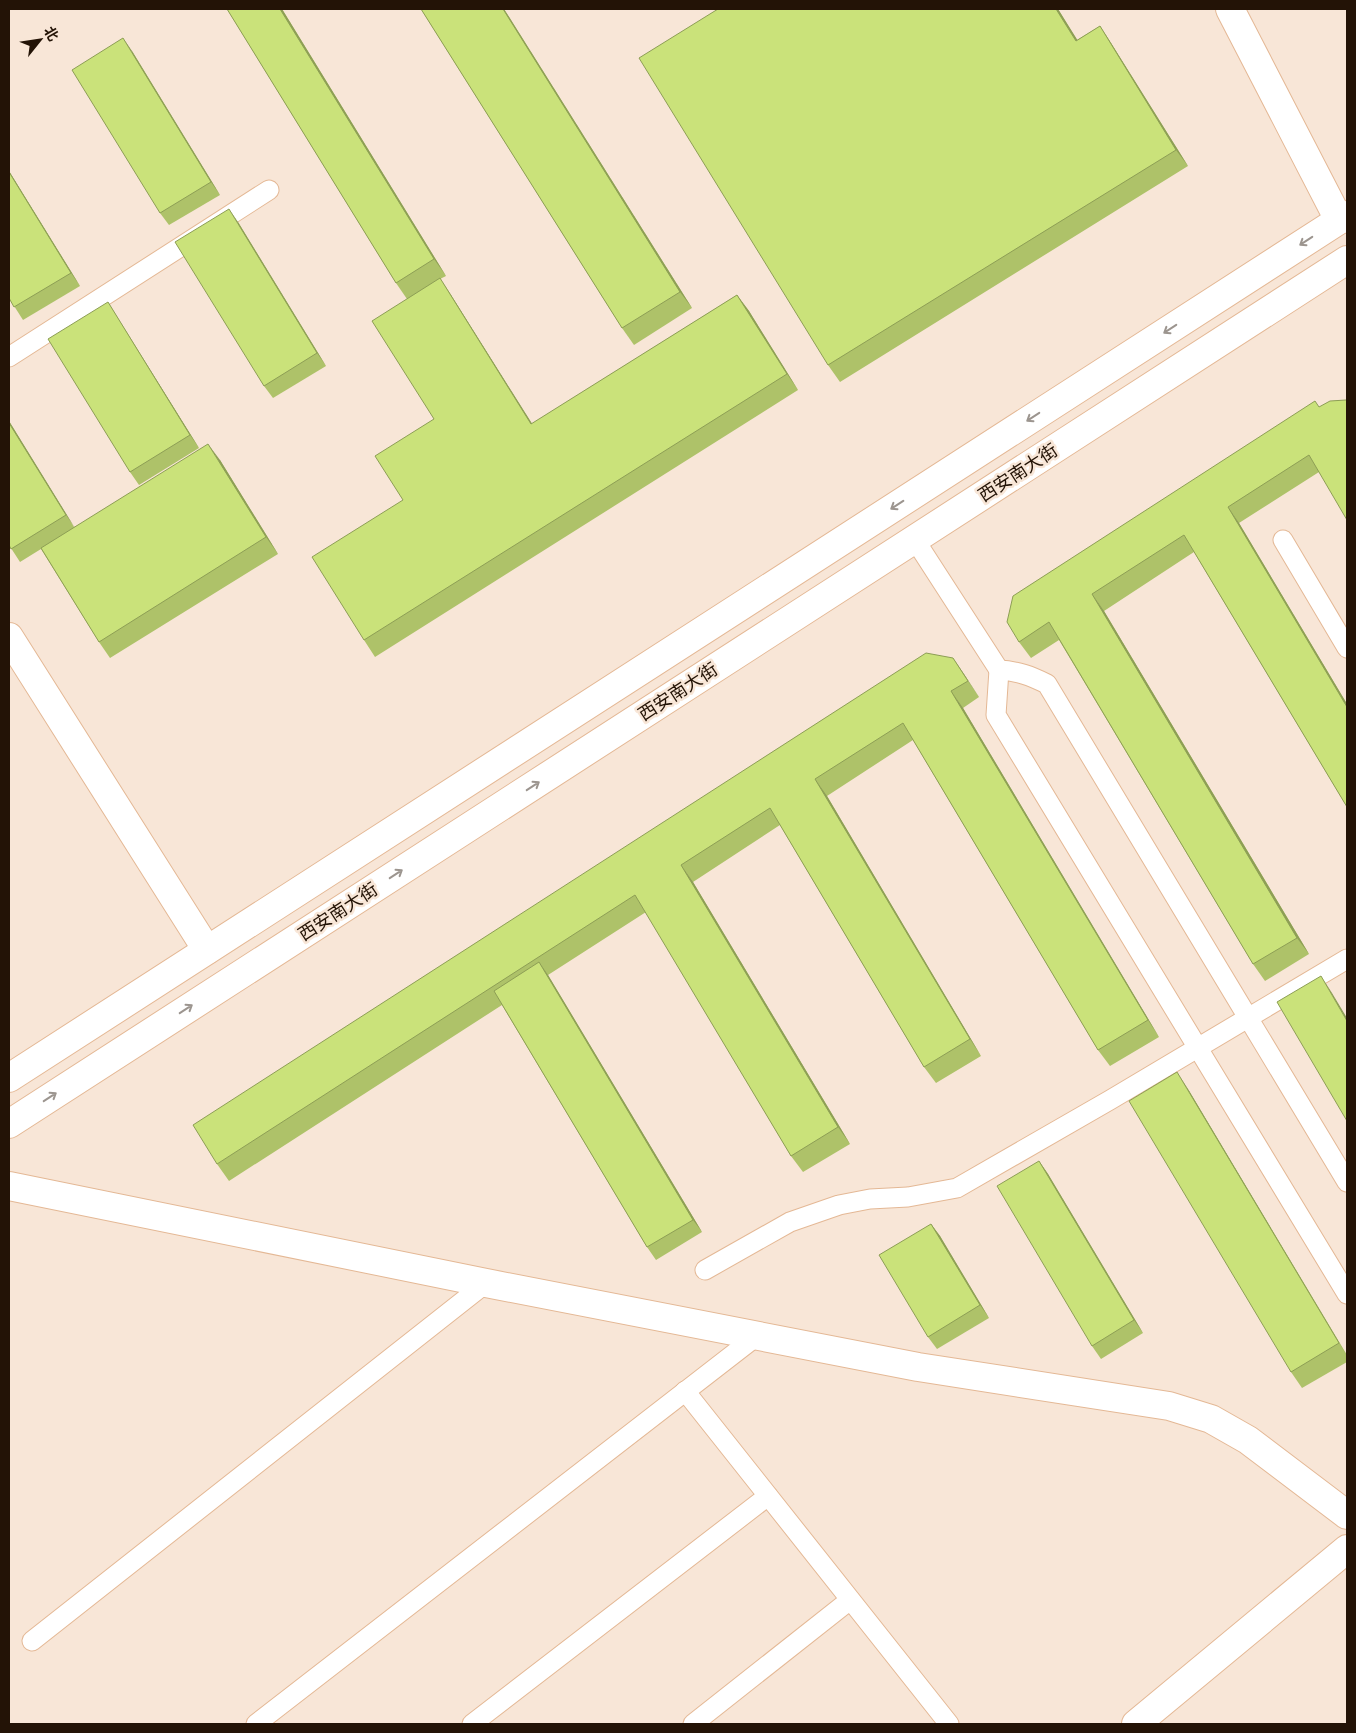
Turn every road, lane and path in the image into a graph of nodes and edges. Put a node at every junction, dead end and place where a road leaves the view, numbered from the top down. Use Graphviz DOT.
graph roads {
  1 [pos="1230,9"];
  2 [pos="269,190"];
  3 [pos="1343,217"];
  4 [pos="1347,260"];
  5 [pos="9,357"];
  6 [pos="915,540"];
  7 [pos="1283,540"];
  8 [pos="9,637"];
  9 [pos="1347,648"];
  10 [pos="999,670"];
  11 [pos="207,950"];
  12 [pos="1347,959"];
  13 [pos="1248,1018"];
  14 [pos="1198,1048"];
  15 [pos="9,1078"];
  16 [pos="9,1124"];
  17 [pos="1347,1182"];
  18 [pos="9,1186"];
  19 [pos="705,1270"];
  20 [pos="486,1283"];
  21 [pos="1347,1294"];
  22 [pos="758,1335"];
  23 [pos="685,1391"];
  24 [pos="768,1496"];
  25 [pos="1347,1515"];
  26 [pos="1347,1549"];
  27 [pos="850,1600"];
  28 [pos="32,1641"];
  29 [pos="256,1724"];
  30 [pos="472,1724"];
  31 [pos="693,1724"];
  32 [pos="949,1724"];
  33 [pos="1136,1724"];
  1 -- 3 [label="main road"];
  2 -- 5 [label="lane"];
  3 -- 11 [label="main road, one-way"];
  4 -- 6 [label="main road, 西安南大街"];
  6 -- 10 [label="lane"];
  16 -- 6 [label="main road, 西安南大街, one-way"];
  7 -- 9 [label="lane"];
  8 -- 11 [label="main road"];
  10 -- 13 [label="lane"];
  10 -- 14 [label="lane"];
  11 -- 15 [label="main road"];
  12 -- 13 [label="lane"];
  13 -- 14 [label="lane"];
  13 -- 17 [label="lane"];
  14 -- 19 [label="lane"];
  14 -- 21 [label="lane"];
  18 -- 20 [label="main road"];
  20 -- 22 [label="main road"];
  20 -- 28 [label="lane"];
  22 -- 23 [label="lane"];
  22 -- 25 [label="main road"];
  23 -- 24 [label="lane"];
  23 -- 29 [label="lane"];
  24 -- 27 [label="lane"];
  24 -- 30 [label="lane"];
  26 -- 33 [label="main road"];
  27 -- 31 [label="lane"];
  27 -- 32 [label="lane"];
}
